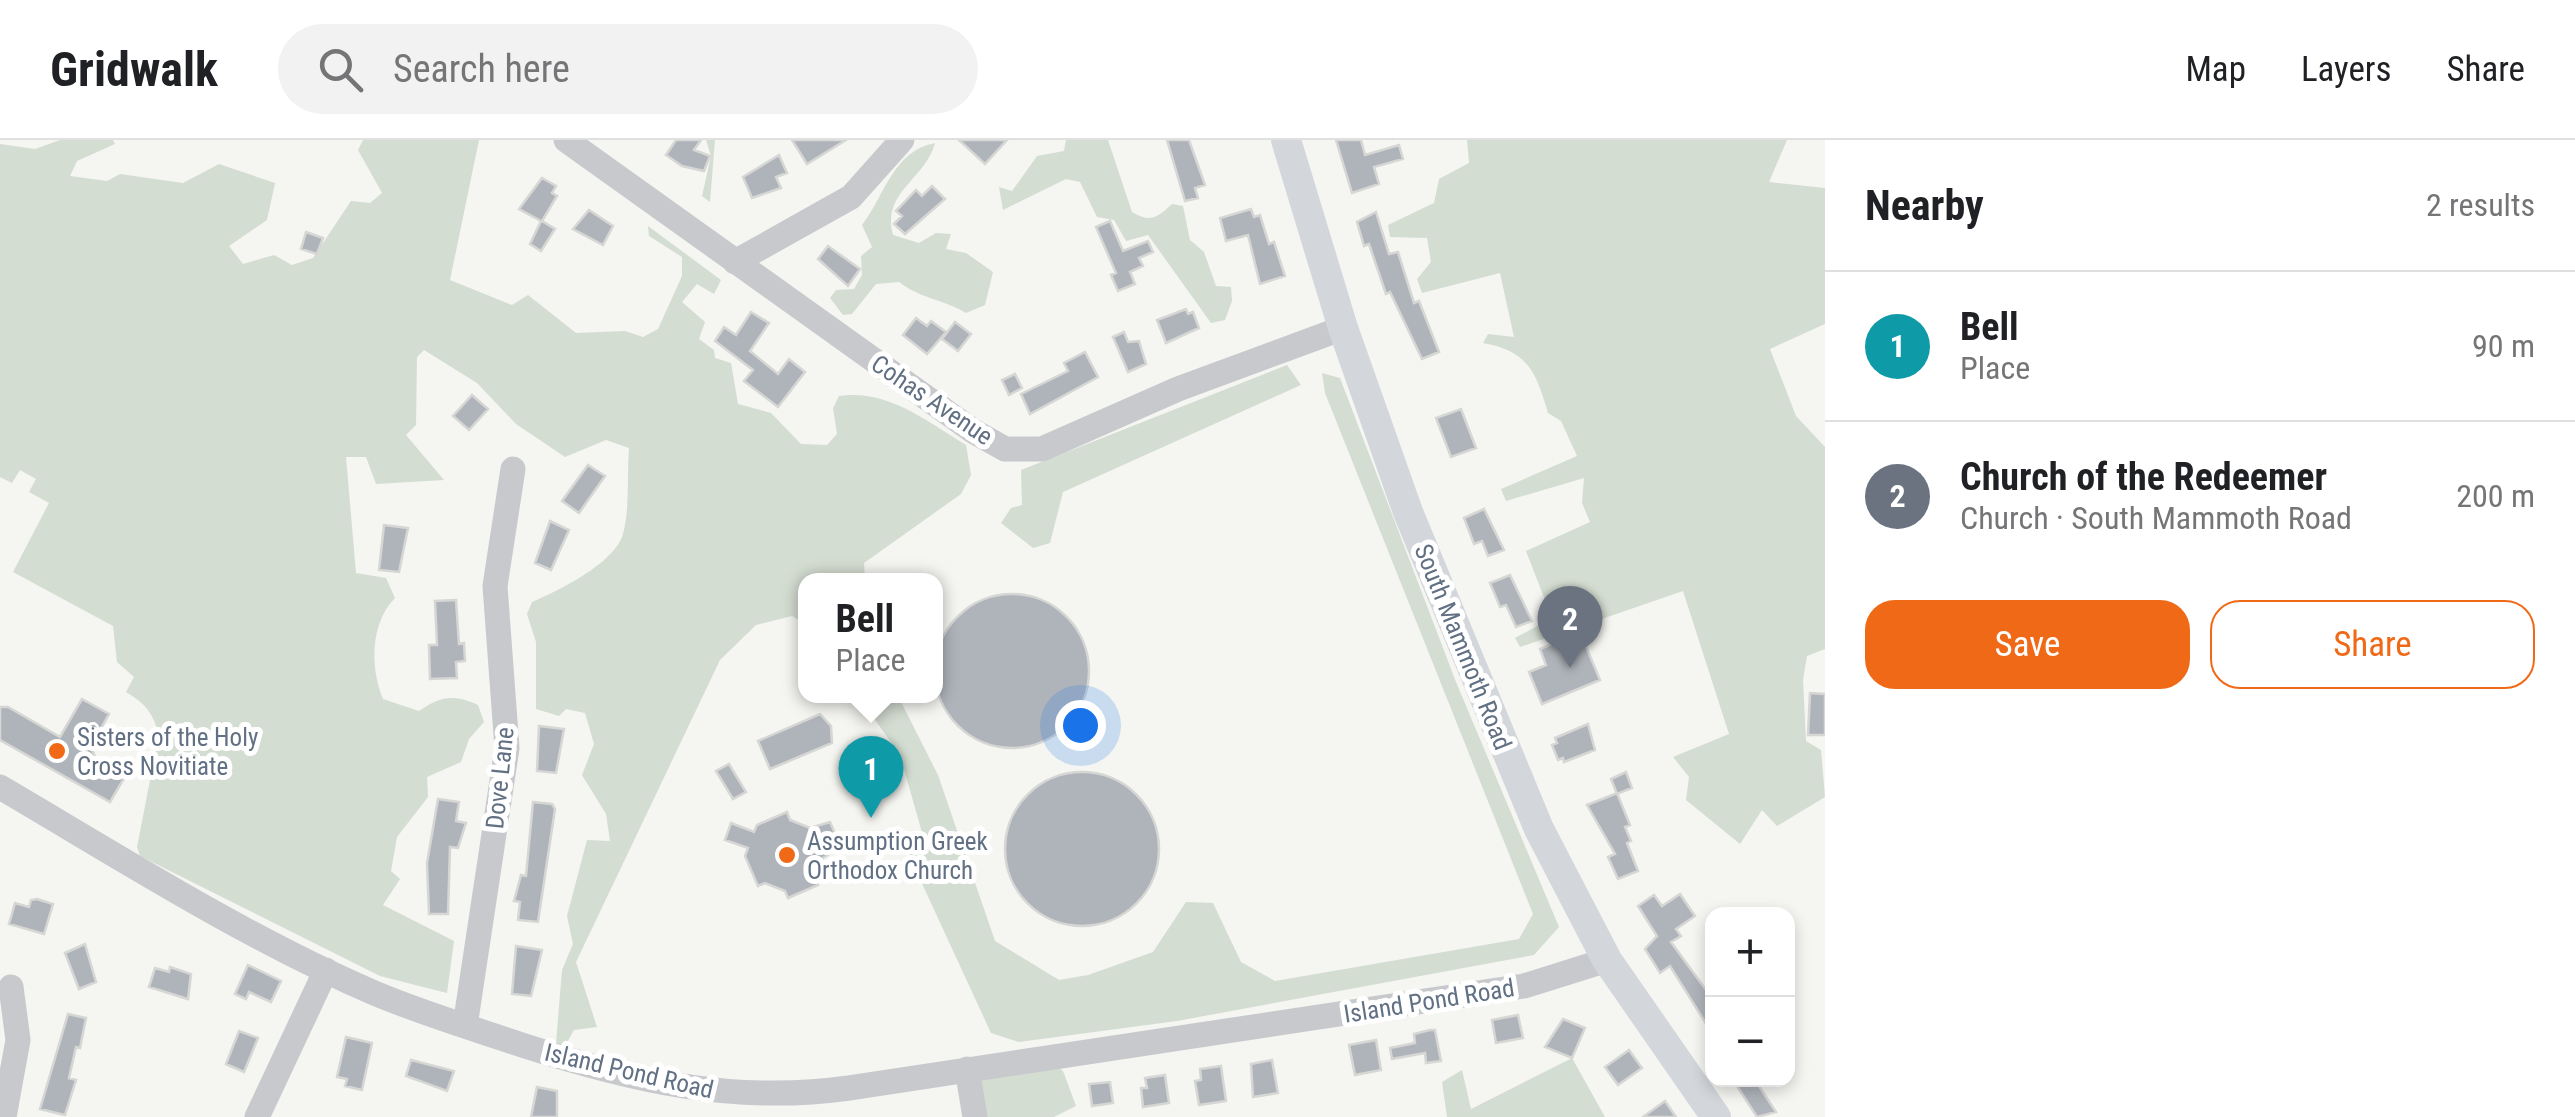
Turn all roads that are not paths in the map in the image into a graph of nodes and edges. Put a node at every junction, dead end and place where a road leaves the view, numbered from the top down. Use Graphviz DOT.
graph roads {
  1 [pos="567,140"];
  2 [pos="902,140"];
  3 [pos="1286,140"];
  4 [pos="735,262"];
  5 [pos="1342,328"];
  6 [pos="514,469"];
  7 [pos="0,787"];
  8 [pos="1607,960"];
  9 [pos="326,970"];
  10 [pos="10,987"];
  11 [pos="466,1026"];
  12 [pos="967,1069"];
  13 [pos="707,1104"];
  14 [pos="4,1117"];
  15 [pos="257,1117"];
  16 [pos="975,1117"];
  17 [pos="1716,1117"];
  1 -- 4 [label="street, Cohas Avenue"];
  2 -- 4 [label="street"];
  3 -- 5 [label="main road, South Mammoth Road"];
  4 -- 5 [label="street, Cohas Avenue"];
  5 -- 8 [label="main road, South Mammoth Road"];
  6 -- 11 [label="street, Dove Lane"];
  7 -- 9 [label="street, Island Pond Road"];
  8 -- 12 [label="street, Island Pond Road"];
  8 -- 17 [label="main road, South Mammoth Road"];
  9 -- 11 [label="street, Island Pond Road"];
  9 -- 15 [label="street"];
  10 -- 14 [label="street"];
  11 -- 13 [label="street, Island Pond Road"];
  12 -- 13 [label="street, Island Pond Road"];
  12 -- 16 [label="street"];
}
